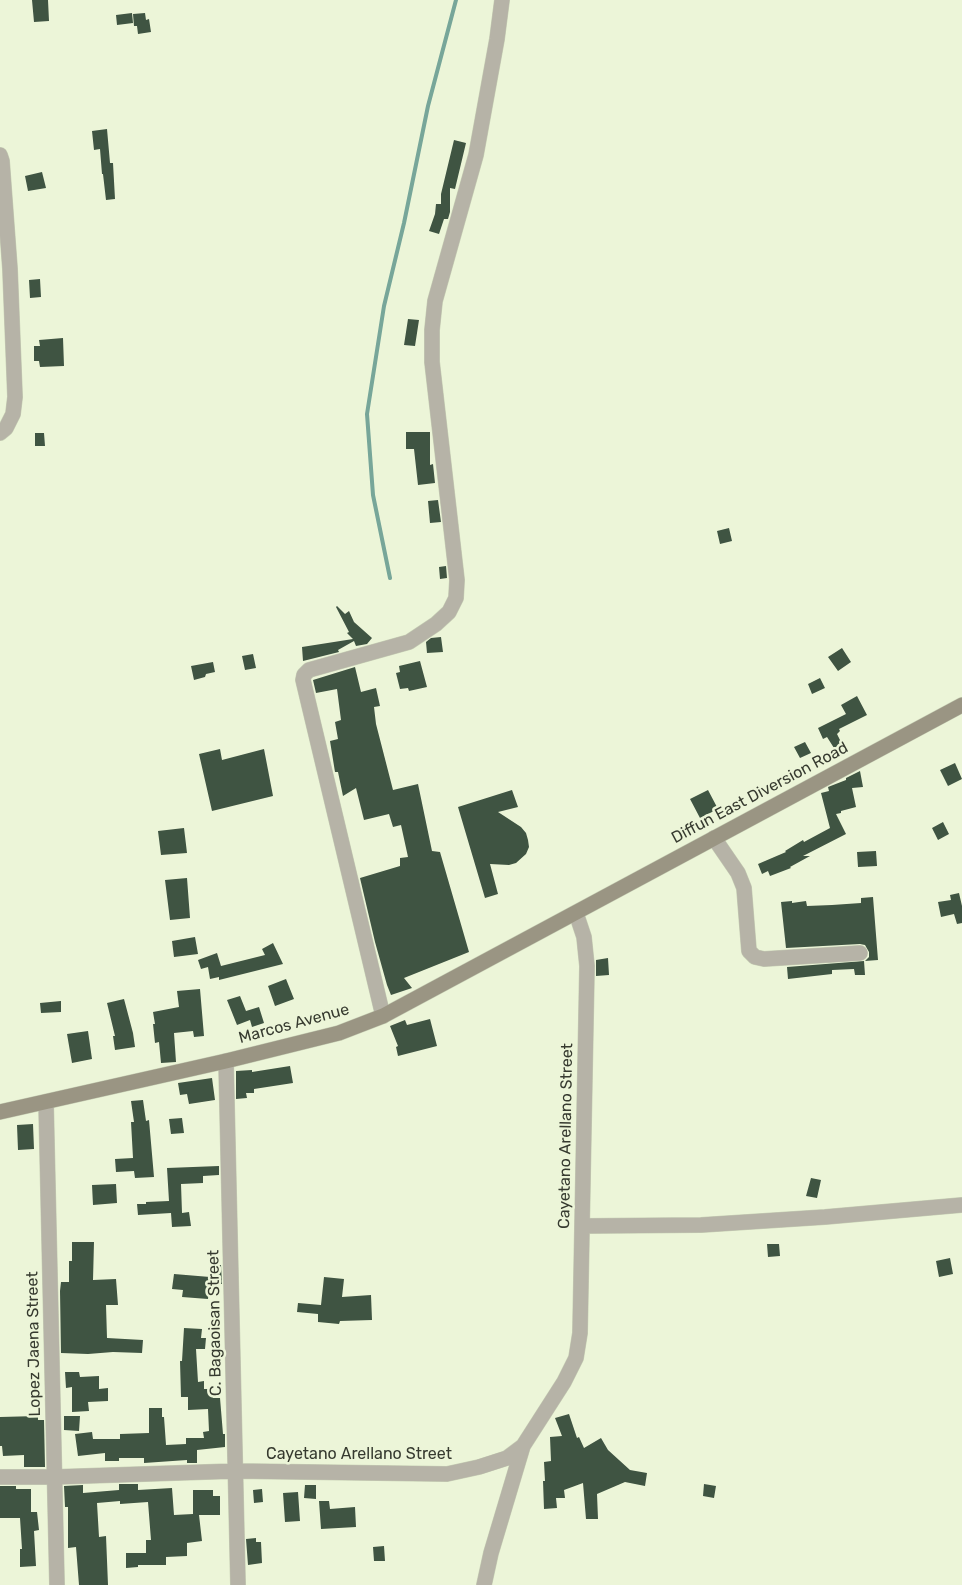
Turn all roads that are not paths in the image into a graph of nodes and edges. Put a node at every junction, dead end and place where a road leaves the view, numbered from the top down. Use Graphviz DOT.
graph roads {
  1 [pos="502,0"];
  2 [pos="0,155"];
  3 [pos="0,433"];
  4 [pos="962,705"];
  5 [pos="714,838"];
  6 [pos="576,913"];
  7 [pos="860,953"];
  8 [pos="383,1016"];
  9 [pos="226,1061"];
  10 [pos="46,1102"];
  11 [pos="0,1112"];
  12 [pos="962,1205"];
  13 [pos="582,1226"];
  14 [pos="523,1446"];
  15 [pos="236,1471"];
  16 [pos="0,1477"];
  17 [pos="54,1477"];
  18 [pos="57,1585"];
  19 [pos="238,1585"];
  20 [pos="484,1585"];
  1 -- 8 [label="street"];
  2 -- 3 [label="street"];
  4 -- 5 [label="main road, Diffun East Diversion Road"];
  5 -- 6 [label="main road, Diffun East Diversion Road"];
  5 -- 7 [label="street"];
  6 -- 8 [label="main road, Marcos Avenue"];
  6 -- 13 [label="street, Cayetano Arellano Street"];
  8 -- 9 [label="main road, Marcos Avenue"];
  9 -- 10 [label="main road, Marcos Avenue"];
  9 -- 15 [label="street, C. Bagaoisan Street"];
  10 -- 11 [label="main road, Marcos Avenue"];
  10 -- 17 [label="street, Lopez Jaena Street"];
  12 -- 13 [label="street"];
  13 -- 14 [label="street, Cayetano Arellano Street"];
  14 -- 15 [label="street, Cayetano Arellano Street"];
  14 -- 20 [label="street"];
  15 -- 17 [label="street, Cayetano Arellano Street"];
  15 -- 19 [label="street, C. Bagaoisan Street"];
  16 -- 17 [label="street, Cayetano Arellano Street"];
  17 -- 18 [label="street, Lopez Jaena Street"];
}
